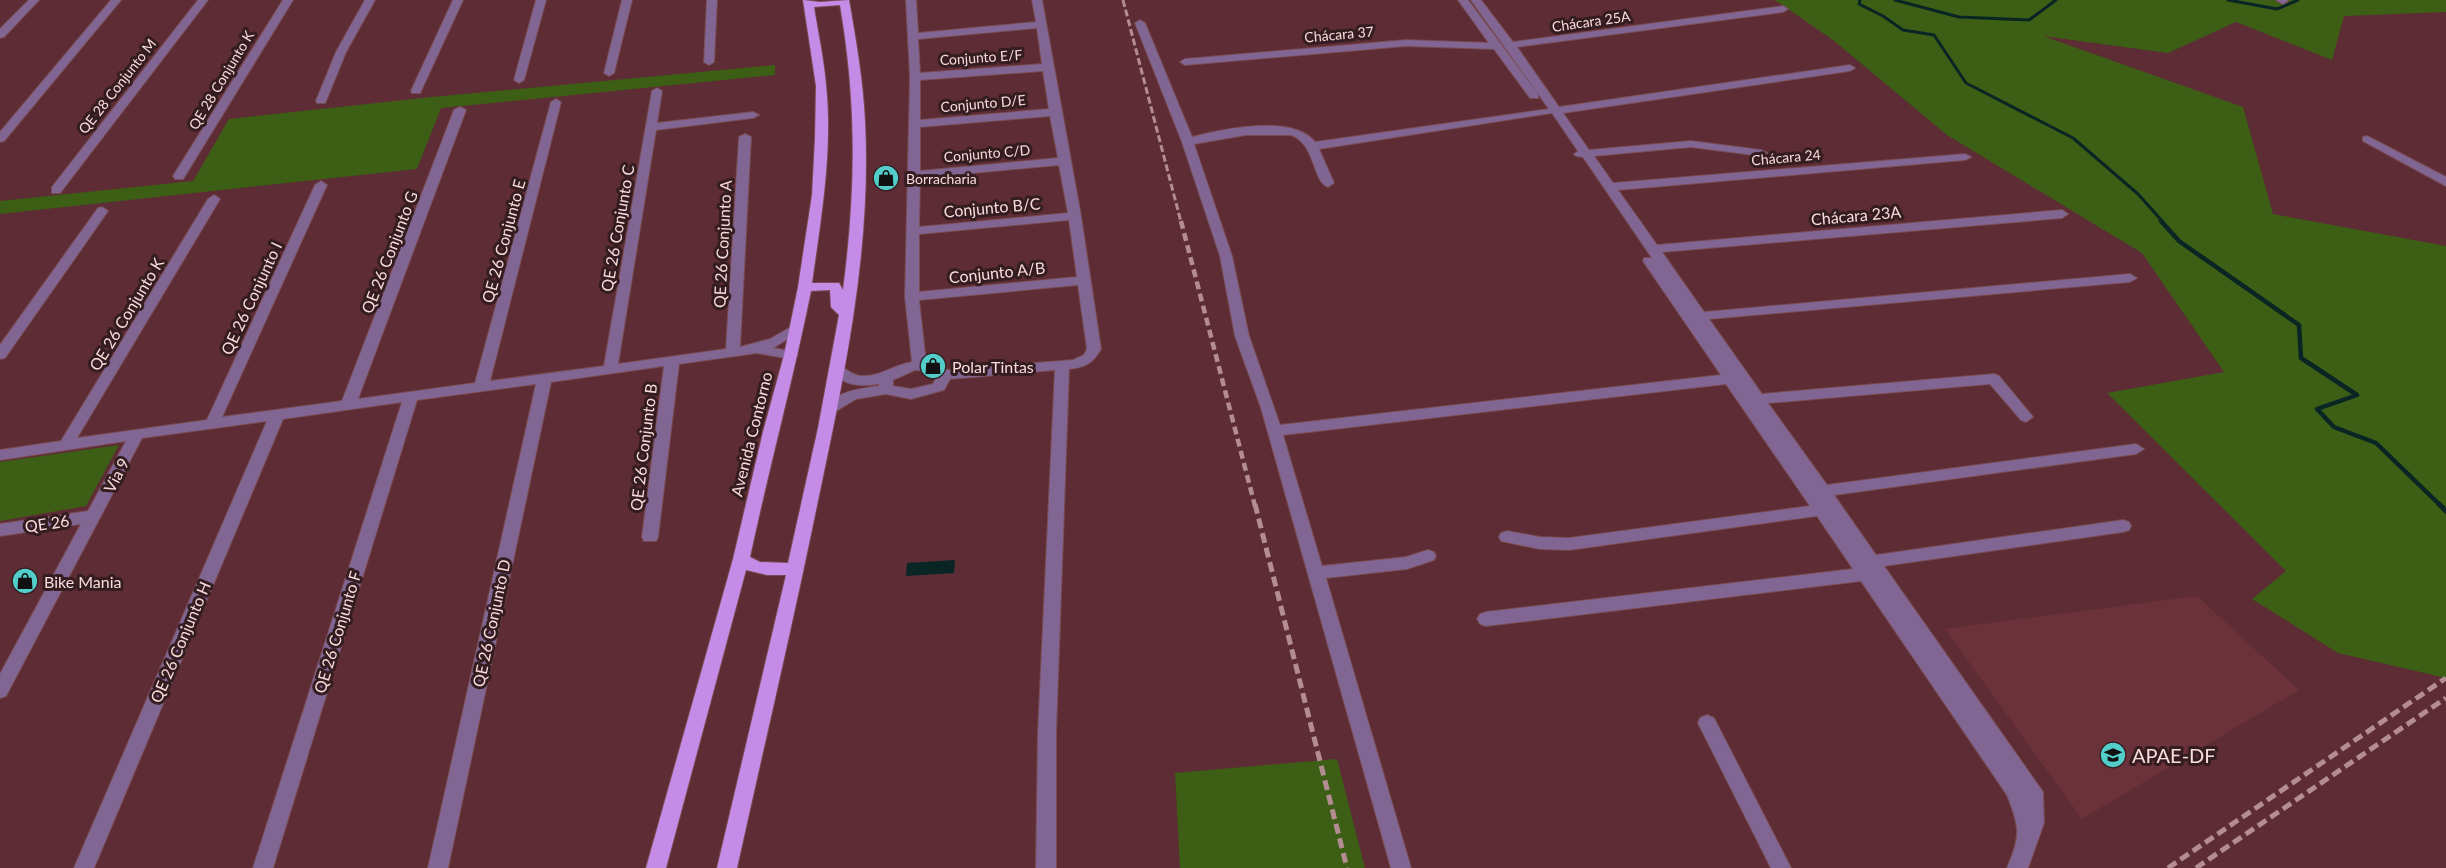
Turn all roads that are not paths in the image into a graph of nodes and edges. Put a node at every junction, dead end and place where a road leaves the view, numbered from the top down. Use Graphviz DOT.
graph roads {
  1 [pos="34,0"];
  2 [pos="116,0"];
  3 [pos="203,0"];
  4 [pos="288,0"];
  5 [pos="370,0"];
  6 [pos="458,0"];
  7 [pos="541,0"];
  8 [pos="627,0"];
  9 [pos="712,0"];
  10 [pos="808,0"];
  11 [pos="912,0"];
  12 [pos="1037,0"];
  13 [pos="1463,0"];
  14 [pos="1476,0"];
  15 [pos="844,1"];
  16 [pos="1783,9"];
  17 [pos="1140,23"];
  18 [pos="1041,25"];
  19 [pos="0,35"];
  20 [pos="913,36"];
  21 [pos="1503,46"];
  22 [pos="709,62"];
  23 [pos="1185,62"];
  24 [pos="1049,67"];
  25 [pos="1850,68"];
  26 [pos="609,72"];
  27 [pos="915,77"];
  28 [pos="519,80"];
  29 [pos="416,91"];
  30 [pos="657,91"];
  31 [pos="321,101"];
  32 [pos="556,102"];
  33 [pos="460,110"];
  34 [pos="1054,112"];
  35 [pos="1551,112"];
  36 [pos="753,115"];
  37 [pos="913,123"];
  38 [pos="651,127"];
  39 [pos="745,137"];
  40 [pos="0,139"];
  41 [pos="2367,139"];
  42 [pos="1188,142"];
  43 [pos="1312,146"];
  44 [pos="1761,153"];
  45 [pos="1581,154"];
  46 [pos="1965,157"];
  47 [pos="1065,161"];
  48 [pos="912,175"];
  49 [pos="179,176"];
  50 [pos="2446,182"];
  51 [pos="1328,183"];
  52 [pos="321,185"];
  53 [pos="1609,187"];
  54 [pos="56,190"];
  55 [pos="214,199"];
  56 [pos="102,211"];
  57 [pos="2062,214"];
  58 [pos="1075,216"];
  59 [pos="912,231"];
  60 [pos="1653,249"];
  61 [pos="2130,278"];
  62 [pos="1085,280"];
  63 [pos="805,287"];
  64 [pos="912,297"];
  65 [pos="847,315"];
  66 [pos="1701,316"];
  67 [pos="796,328"];
  68 [pos="757,349"];
  69 [pos="733,353"];
  70 [pos="0,355"];
  71 [pos="791,355"];
  72 [pos="672,361"];
  73 [pos="919,366"];
  74 [pos="1062,366"];
  75 [pos="837,369"];
  76 [pos="610,370"];
  77 [pos="945,375"];
  78 [pos="544,379"];
  79 [pos="1730,379"];
  80 [pos="886,383"];
  81 [pos="481,387"];
  82 [pos="411,397"];
  83 [pos="1757,399"];
  84 [pos="348,405"];
  85 [pos="830,410"];
  86 [pos="276,415"];
  87 [pos="2026,417"];
  88 [pos="212,424"];
  89 [pos="1273,431"];
  90 [pos="137,434"];
  91 [pos="65,446"];
  92 [pos="2136,449"];
  93 [pos="0,455"];
  94 [pos="1822,491"];
  95 [pos="1821,510"];
  96 [pos="95,516"];
  97 [pos="2123,526"];
  98 [pos="0,530"];
  99 [pos="650,537"];
  100 [pos="1507,537"];
  101 [pos="1428,556"];
  102 [pos="741,559"];
  103 [pos="1868,568"];
  104 [pos="796,569"];
  105 [pos="1316,573"];
  106 [pos="1486,619"];
  107 [pos="0,691"];
  108 [pos="1707,723"];
  109 [pos="84,868"];
  110 [pos="263,868"];
  111 [pos="438,868"];
  112 [pos="656,868"];
  113 [pos="727,868"];
  114 [pos="1046,868"];
  115 [pos="1401,868"];
  116 [pos="1781,868"];
  117 [pos="2017,868"];
  1 -- 19 [label="street"];
  2 -- 40 [label="street"];
  3 -- 54 [label="street, QE 28 Conjunto M"];
  4 -- 49 [label="street, QE 28 Conjunto K"];
  5 -- 31 [label="street"];
  6 -- 29 [label="street"];
  7 -- 28 [label="street"];
  8 -- 26 [label="street"];
  9 -- 22 [label="street"];
  10 -- 15 [label="main road"];
  10 -- 63 [label="main road, Avenida Contorno"];
  11 -- 20 [label="street"];
  12 -- 18 [label="street"];
  13 -- 21 [label="street"];
  14 -- 21 [label="street"];
  15 -- 65 [label="main road"];
  16 -- 21 [label="street, Chácara 25A"];
  17 -- 42 [label="street"];
  18 -- 20 [label="street"];
  18 -- 24 [label="street"];
  20 -- 27 [label="street"];
  21 -- 23 [label="street, Chácara 37"];
  21 -- 35 [label="street"];
  24 -- 27 [label="street, Conjunto E/F"];
  24 -- 34 [label="street"];
  25 -- 35 [label="street"];
  27 -- 37 [label="street"];
  30 -- 38 [label="street, QE 26 Conjunto C"];
  32 -- 81 [label="street, QE 26 Conjunto E"];
  33 -- 84 [label="street, QE 26 Conjunto G"];
  34 -- 37 [label="street, Conjunto D/E"];
  34 -- 47 [label="street"];
  35 -- 43 [label="street"];
  35 -- 45 [label="street"];
  36 -- 38 [label="street"];
  37 -- 48 [label="street"];
  38 -- 76 [label="street, QE 26 Conjunto C"];
  39 -- 69 [label="street, QE 26 Conjunto A"];
  41 -- 50 [label="street"];
  42 -- 43 [label="street"];
  42 -- 89 [label="street"];
  43 -- 51 [label="street"];
  44 -- 45 [label="street"];
  45 -- 53 [label="street"];
  45 -- 79 [label="street"];
  46 -- 53 [label="street, Chácara 24"];
  47 -- 48 [label="street, Conjunto C/D"];
  47 -- 58 [label="street"];
  48 -- 59 [label="street"];
  52 -- 88 [label="street, QE 26 Conjunto I"];
  53 -- 60 [label="street"];
  55 -- 91 [label="street, QE 26 Conjunto K"];
  56 -- 70 [label="street"];
  57 -- 60 [label="street, Chácara 23A"];
  58 -- 59 [label="street, Conjunto B/C"];
  58 -- 62 [label="street"];
  59 -- 64 [label="street"];
  60 -- 66 [label="street"];
  61 -- 66 [label="street"];
  62 -- 64 [label="street, Conjunto A/B"];
  62 -- 74 [label="street"];
  63 -- 65 [label="main road"];
  63 -- 67 [label="main road, Avenida Contorno"];
  64 -- 73 [label="street"];
  65 -- 75 [label="main road"];
  66 -- 83 [label="street"];
  67 -- 68 [label="street"];
  67 -- 71 [label="main road, Avenida Contorno"];
  68 -- 69 [label="street"];
  68 -- 71 [label="street"];
  69 -- 72 [label="street"];
  71 -- 102 [label="main road, Avenida Contorno"];
  72 -- 76 [label="street"];
  72 -- 99 [label="street, QE 26 Conjunto B"];
  73 -- 77 [label="street"];
  73 -- 80 [label="street"];
  74 -- 77 [label="street"];
  74 -- 114 [label="street"];
  75 -- 80 [label="street"];
  75 -- 85 [label="main road"];
  76 -- 78 [label="street"];
  77 -- 80 [label="street"];
  78 -- 81 [label="street"];
  78 -- 111 [label="street, QE 26 Conjunto D"];
  79 -- 89 [label="street"];
  79 -- 95 [label="street"];
  80 -- 85 [label="street"];
  81 -- 82 [label="street"];
  82 -- 84 [label="street"];
  82 -- 110 [label="street, QE 26 Conjunto F"];
  83 -- 87 [label="street"];
  83 -- 94 [label="street"];
  84 -- 86 [label="street"];
  85 -- 104 [label="main road"];
  86 -- 88 [label="street"];
  86 -- 109 [label="street, QE 26 Conjunto H"];
  88 -- 90 [label="street"];
  89 -- 105 [label="street"];
  90 -- 91 [label="street"];
  90 -- 96 [label="street, Via 9"];
  91 -- 93 [label="street"];
  92 -- 94 [label="street"];
  94 -- 103 [label="street"];
  95 -- 100 [label="street"];
  95 -- 103 [label="street"];
  96 -- 98 [label="street, QE 26"];
  96 -- 107 [label="street, Via 9"];
  97 -- 103 [label="street"];
  101 -- 105 [label="street"];
  102 -- 104 [label="main road"];
  102 -- 112 [label="main road, Avenida Contorno"];
  103 -- 106 [label="street"];
  103 -- 117 [label="street"];
  104 -- 113 [label="main road"];
  105 -- 115 [label="street"];
  108 -- 116 [label="street"];
}
